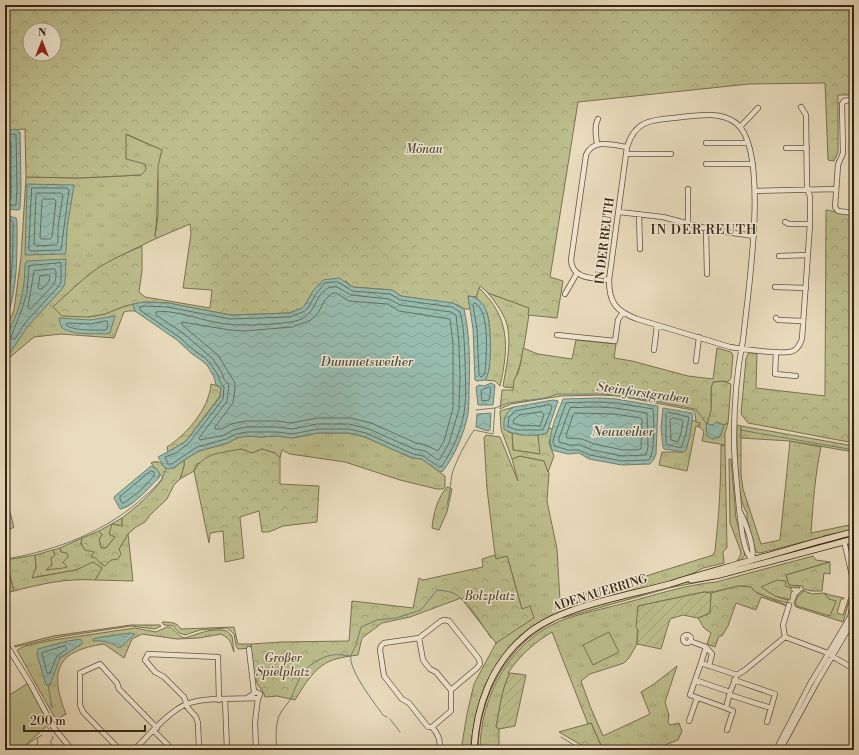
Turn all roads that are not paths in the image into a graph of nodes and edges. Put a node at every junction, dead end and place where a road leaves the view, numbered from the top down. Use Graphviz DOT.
graph roads {
  1 [pos="850,100"];
  2 [pos="801,107"];
  3 [pos="758,108"];
  4 [pos="598,119"];
  5 [pos="740,127"];
  6 [pos="706,143"];
  7 [pos="748,143"];
  8 [pos="597,144"];
  9 [pos="627,147"];
  10 [pos="786,148"];
  11 [pos="807,148"];
  12 [pos="626,154"];
  13 [pos="671,154"];
  14 [pos="706,164"];
  15 [pos="753,164"];
  16 [pos="688,189"];
  17 [pos="836,189"];
  18 [pos="808,190"];
  19 [pos="755,191"];
  20 [pos="618,212"];
  21 [pos="854,213"];
  22 [pos="639,214"];
  23 [pos="785,222"];
  24 [pos="688,223"];
  25 [pos="810,224"];
  26 [pos="706,229"];
  27 [pos="754,236"];
  28 [pos="640,249"];
  29 [pos="808,255"];
  30 [pos="779,256"];
  31 [pos="577,273"];
  32 [pos="707,274"];
  33 [pos="609,280"];
  34 [pos="775,288"];
  35 [pos="806,288"];
  36 [pos="565,294"];
  37 [pos="623,312"];
  38 [pos="776,318"];
  39 [pos="803,321"];
  40 [pos="657,325"];
  41 [pos="557,335"];
  42 [pos="699,337"];
  43 [pos="742,349"];
  44 [pos="654,350"];
  45 [pos="776,352"];
  46 [pos="696,361"];
  47 [pos="796,376"];
  48 [pos="854,532"];
  49 [pos="845,534"];
  50 [pos="849,540"];
  51 [pos="854,556"];
  52 [pos="753,563"];
  53 [pos="854,584"];
  54 [pos="854,601"];
  55 [pos="789,605"];
  56 [pos="854,619"];
  57 [pos="785,637"];
  58 [pos="419,638"];
  59 [pos="690,641"];
  60 [pos="5,643"];
  61 [pos="706,647"];
  62 [pos="249,649"];
  63 [pos="830,655"];
  64 [pos="701,663"];
  65 [pos="708,666"];
  66 [pos="854,669"];
  67 [pos="736,678"];
  68 [pos="695,680"];
  69 [pos="451,690"];
  70 [pos="254,692"];
  71 [pos="730,694"];
  72 [pos="247,698"];
  73 [pos="258,698"];
  74 [pos="697,698"];
  75 [pos="225,699"];
  76 [pos="219,700"];
  77 [pos="186,704"];
  78 [pos="726,708"];
  79 [pos="771,708"];
  80 [pos="689,721"];
  81 [pos="767,722"];
  82 [pos="432,728"];
  83 [pos="156,729"];
  84 [pos="727,730"];
  85 [pos="72,750"];
  86 [pos="120,750"];
  87 [pos="134,750"];
  88 [pos="170,750"];
  89 [pos="199,750"];
  90 [pos="227,750"];
  91 [pos="256,750"];
  92 [pos="440,750"];
  93 [pos="474,750"];
  94 [pos="776,750"];
  95 [pos="780,750"];
  1 -- 17 [label="street"];
  2 -- 11 [label="street, IN DER REUTH"];
  3 -- 5 [label="street"];
  4 -- 8 [label="street"];
  5 -- 7 [label="street"];
  5 -- 9 [label="street, IN DER REUTH"];
  6 -- 7 [label="street"];
  7 -- 15 [label="street"];
  8 -- 9 [label="street"];
  8 -- 31 [label="street"];
  9 -- 12 [label="street, IN DER REUTH"];
  10 -- 11 [label="street"];
  11 -- 18 [label="street, IN DER REUTH"];
  12 -- 13 [label="street"];
  12 -- 20 [label="street, IN DER REUTH"];
  14 -- 15 [label="street"];
  15 -- 19 [label="street"];
  16 -- 24 [label="street"];
  17 -- 18 [label="street"];
  17 -- 21 [label="street"];
  18 -- 19 [label="street"];
  18 -- 25 [label="street, IN DER REUTH"];
  19 -- 27 [label="street"];
  20 -- 22 [label="street"];
  20 -- 33 [label="street, IN DER REUTH"];
  22 -- 24 [label="street"];
  22 -- 28 [label="street"];
  23 -- 25 [label="street"];
  24 -- 26 [label="street"];
  25 -- 29 [label="street, IN DER REUTH"];
  26 -- 27 [label="street"];
  26 -- 32 [label="street"];
  27 -- 43 [label="street"];
  29 -- 30 [label="street"];
  29 -- 35 [label="street, IN DER REUTH"];
  31 -- 33 [label="street"];
  31 -- 36 [label="street"];
  33 -- 37 [label="street, IN DER REUTH"];
  34 -- 35 [label="street"];
  35 -- 39 [label="street, IN DER REUTH"];
  37 -- 40 [label="street, IN DER REUTH"];
  37 -- 41 [label="street"];
  38 -- 39 [label="street"];
  39 -- 45 [label="street, IN DER REUTH"];
  40 -- 42 [label="street, IN DER REUTH"];
  40 -- 44 [label="street"];
  42 -- 43 [label="street, IN DER REUTH"];
  42 -- 46 [label="street"];
  43 -- 45 [label="street, IN DER REUTH"];
  43 -- 52 [label="street"];
  45 -- 47 [label="street"];
  48 -- 49 [label="main road, ADENAUERRING"];
  49 -- 50 [label="main road"];
  49 -- 52 [label="main road, ADENAUERRING"];
  50 -- 51 [label="street"];
  50 -- 52 [label="main road, ADENAUERRING"];
  50 -- 53 [label="street"];
  52 -- 93 [label="main road, ADENAUERRING"];
  54 -- 63 [label="street"];
  55 -- 57 [label="street"];
  56 -- 63 [label="street"];
  57 -- 63 [label="street"];
  57 -- 67 [label="street"];
  58 -- 69 [label="street"];
  58 -- 69 [label="street"];
  58 -- 82 [label="street"];
  59 -- 61 [label="street"];
  60 -- 85 [label="street"];
  61 -- 64 [label="street"];
  61 -- 65 [label="street"];
  62 -- 70 [label="street"];
  63 -- 66 [label="street"];
  63 -- 94 [label="street"];
  63 -- 95 [label="street"];
  64 -- 65 [label="street"];
  64 -- 68 [label="street"];
  65 -- 67 [label="street"];
  67 -- 71 [label="street"];
  67 -- 79 [label="street"];
  68 -- 71 [label="street"];
  68 -- 74 [label="street"];
  69 -- 82 [label="street"];
  70 -- 72 [label="street"];
  70 -- 73 [label="street"];
  71 -- 78 [label="street"];
  71 -- 79 [label="street"];
  72 -- 73 [label="street"];
  72 -- 75 [label="street"];
  73 -- 91 [label="street"];
  74 -- 78 [label="street"];
  74 -- 80 [label="street"];
  75 -- 76 [label="street"];
  75 -- 90 [label="street"];
  76 -- 77 [label="street"];
  76 -- 77 [label="street"];
  77 -- 83 [label="street"];
  77 -- 89 [label="street"];
  78 -- 84 [label="street"];
  79 -- 81 [label="street"];
  82 -- 92 [label="street"];
  83 -- 86 [label="street"];
  83 -- 87 [label="street"];
  83 -- 88 [label="street"];
}
